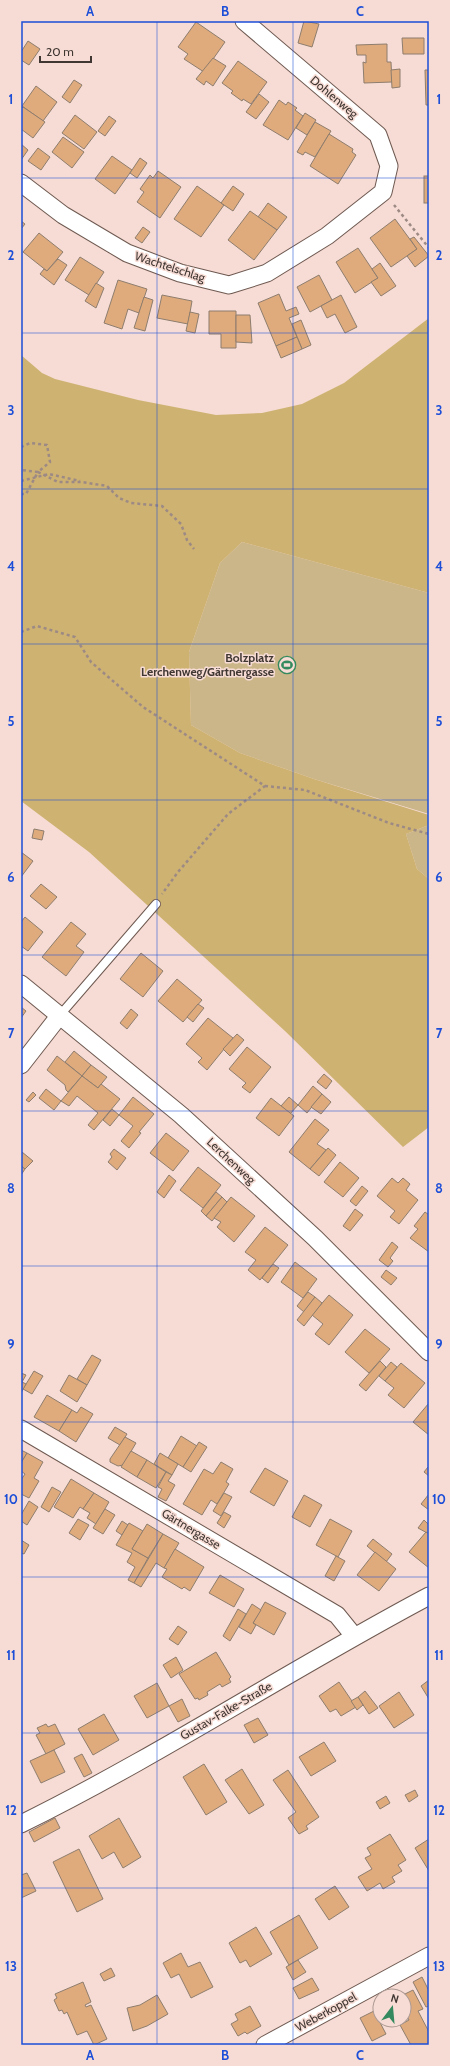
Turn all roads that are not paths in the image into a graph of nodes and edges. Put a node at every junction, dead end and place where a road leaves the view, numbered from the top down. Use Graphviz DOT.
graph roads {
  1 [pos="244,21"];
  2 [pos="21,183"];
  3 [pos="383,192"];
  4 [pos="156,904"];
  5 [pos="21,984"];
  6 [pos="60,1015"];
  7 [pos="21,1065"];
  8 [pos="429,1352"];
  9 [pos="21,1429"];
  10 [pos="429,1596"];
  11 [pos="354,1636"];
  12 [pos="21,1824"];
  13 [pos="429,1956"];
  14 [pos="265,2045"];
  1 -- 3 [label="street, Dohlenweg"];
  2 -- 3 [label="street, Wachtelschlag"];
  4 -- 6 [label="lane"];
  5 -- 6 [label="street, Lerchenweg"];
  6 -- 7 [label="street"];
  6 -- 8 [label="street, Lerchenweg"];
  9 -- 11 [label="street, Gärtnergasse"];
  10 -- 11 [label="street, Gustav-Falke-Straße"];
  11 -- 12 [label="street, Gustav-Falke-Straße"];
  13 -- 14 [label="street, Weberkoppel"];
}
